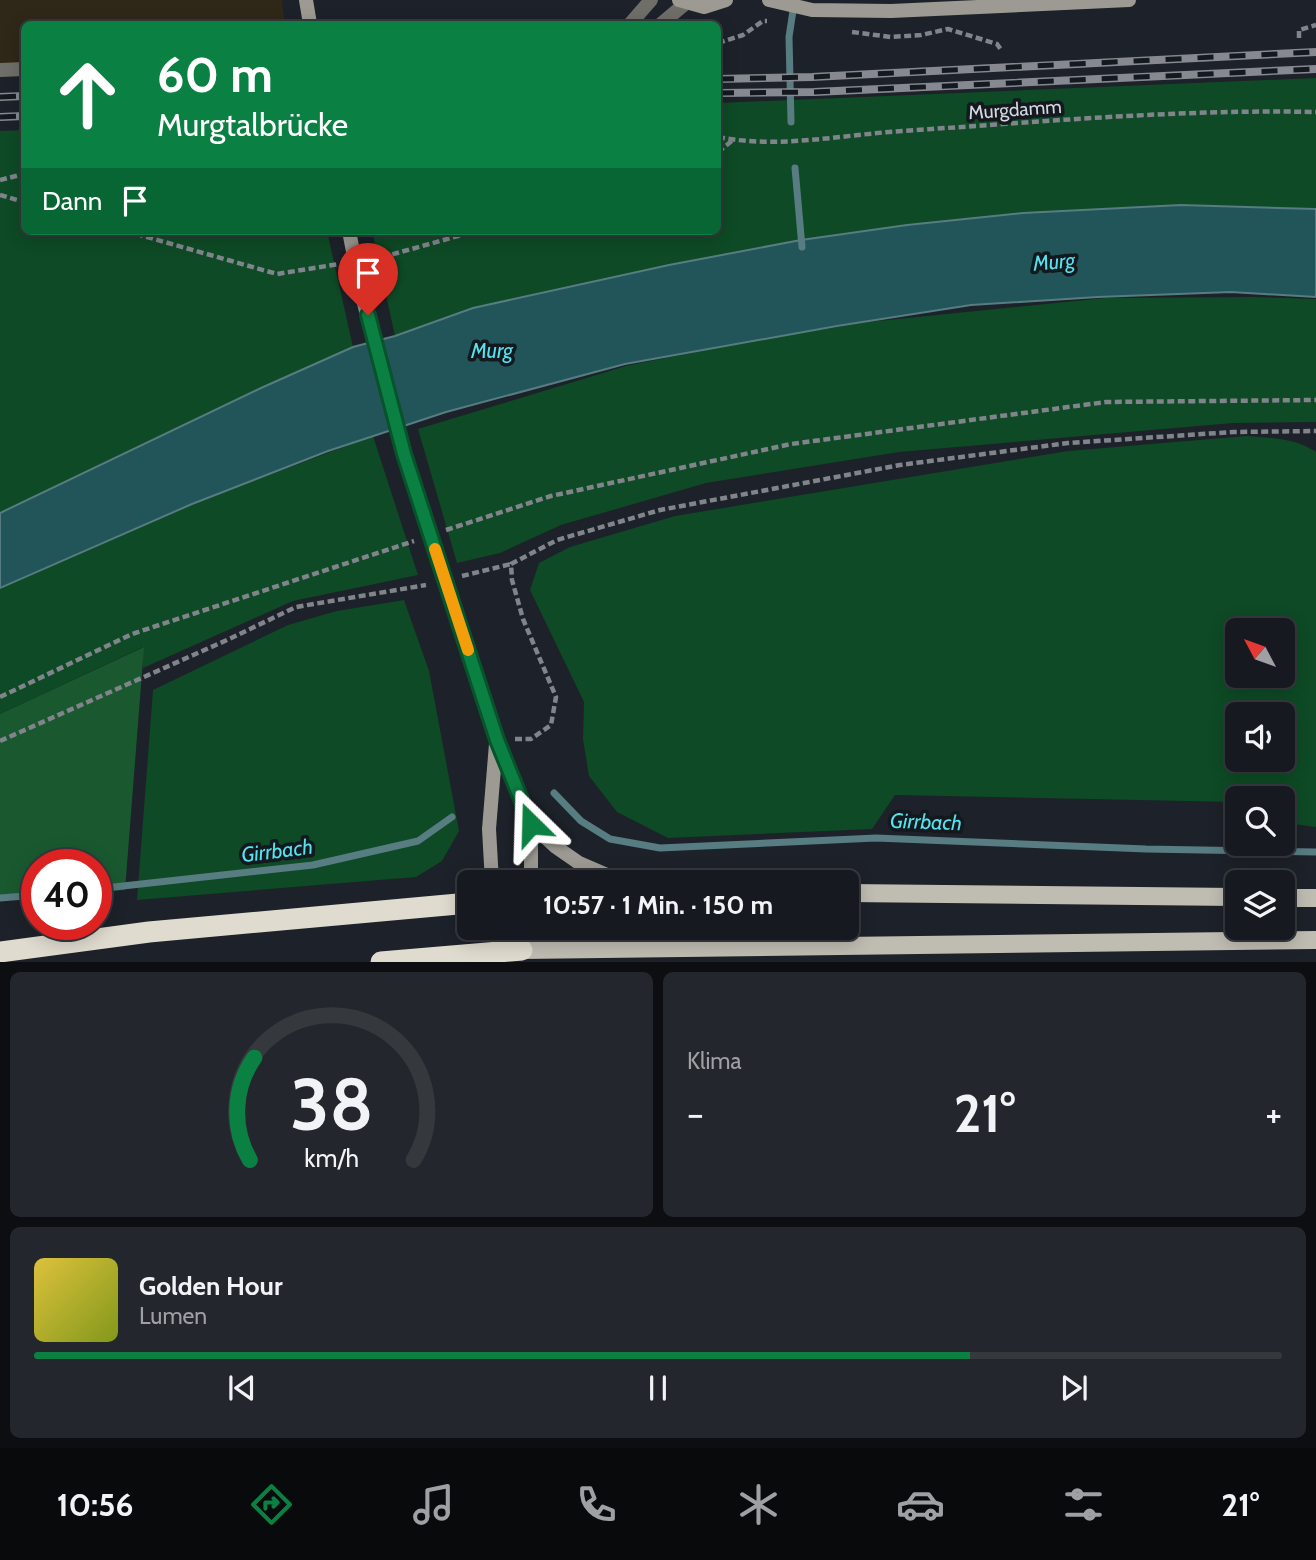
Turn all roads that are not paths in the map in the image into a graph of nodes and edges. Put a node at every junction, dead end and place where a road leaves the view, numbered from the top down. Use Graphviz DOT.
graph roads {
  1 [pos="306,0"];
  2 [pos="651,0"];
  3 [pos="726,0"];
  4 [pos="1129,0"];
  5 [pos="683,2"];
  6 [pos="774,2"];
  7 [pos="310,21"];
  8 [pos="633,21"];
  9 [pos="664,21"];
  10 [pos="21,69"];
  11 [pos="0,70"];
  12 [pos="350,235"];
  13 [pos="497,740"];
  14 [pos="531,824"];
  15 [pos="491,870"];
  16 [pos="531,870"];
  17 [pos="595,870"];
  18 [pos="859,893"];
  19 [pos="1225,897"];
  20 [pos="1295,898"];
  21 [pos="1316,898"];
  22 [pos="457,904"];
  23 [pos="514,940"];
  24 [pos="525,940"];
  25 [pos="1316,940"];
  26 [pos="522,950"];
  27 [pos="0,952"];
  28 [pos="381,961"];
  1 -- 7 [label="street"];
  2 -- 8 [label="street"];
  3 -- 5 [label="street"];
  4 -- 6 [label="street"];
  5 -- 9 [label="street"];
  10 -- 11 [label="street"];
  12 -- 13 [label="street, bridge"];
  13 -- 14 [label="street"];
  13 -- 15 [label="street"];
  14 -- 16 [label="street"];
  14 -- 17 [label="street"];
  18 -- 19 [label="main road"];
  20 -- 21 [label="main road"];
  22 -- 27 [label="highway"];
  23 -- 26 [label="street"];
  24 -- 26 [label="street"];
  25 -- 26 [label="main road"];
  26 -- 28 [label="highway"];
}
